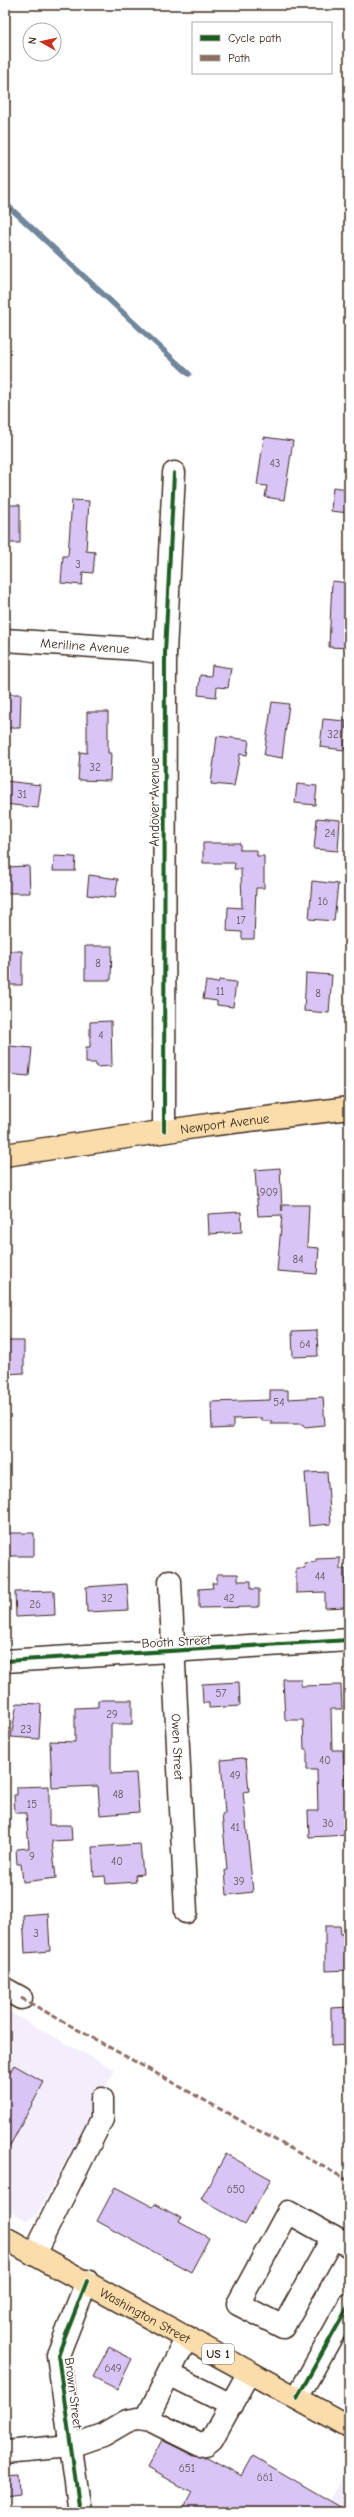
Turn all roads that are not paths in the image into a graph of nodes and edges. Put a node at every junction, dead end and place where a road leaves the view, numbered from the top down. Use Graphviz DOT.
graph roads {
  1 [pos="174,473"];
  2 [pos="5,640"];
  3 [pos="165,653"];
  4 [pos="349,1108"];
  5 [pos="164,1131"];
  6 [pos="5,1155"];
  7 [pos="170,1580"];
  8 [pos="349,1640"];
  9 [pos="174,1651"];
  10 [pos="5,1661"];
  11 [pos="186,1912"];
  12 [pos="102,2099"];
  13 [pos="5,2238"];
  14 [pos="341,2242"];
  15 [pos="34,2254"];
  16 [pos="87,2282"];
  17 [pos="349,2305"];
  18 [pos="187,2337"];
  19 [pos="249,2372"];
  20 [pos="169,2374"];
  21 [pos="297,2398"];
  22 [pos="231,2405"];
  23 [pos="146,2420"];
  24 [pos="349,2427"];
  25 [pos="71,2446"];
  26 [pos="5,2452"];
  27 [pos="80,2512"];
  1 -- 3 [label="street, Andover Avenue"];
  2 -- 3 [label="street, Meriline Avenue"];
  3 -- 5 [label="street, Andover Avenue"];
  4 -- 5 [label="main road, Newport Avenue"];
  5 -- 6 [label="main road, Newport Avenue"];
  7 -- 9 [label="street, Owen Street"];
  8 -- 9 [label="street, Booth Street"];
  9 -- 10 [label="street, Booth Street"];
  9 -- 11 [label="street, Owen Street"];
  12 -- 15 [label="street"];
  13 -- 15 [label="main road, Washington Street / US 1"];
  14 -- 14 [label="street"];
  15 -- 16 [label="main road, Washington Street / US 1"];
  16 -- 18 [label="main road, Washington Street / US 1"];
  16 -- 25 [label="street, Brown Street"];
  17 -- 21 [label="street"];
  18 -- 19 [label="main road, Washington Street / US 1"];
  18 -- 20 [label="street"];
  19 -- 21 [label="main road, Washington Street / US 1"];
  19 -- 22 [label="street"];
  20 -- 22 [label="street"];
  20 -- 23 [label="street"];
  21 -- 24 [label="main road, Washington Street / US 1"];
  22 -- 23 [label="street"];
  23 -- 25 [label="street"];
  25 -- 26 [label="street"];
  25 -- 27 [label="street, Brown Street"];
}
